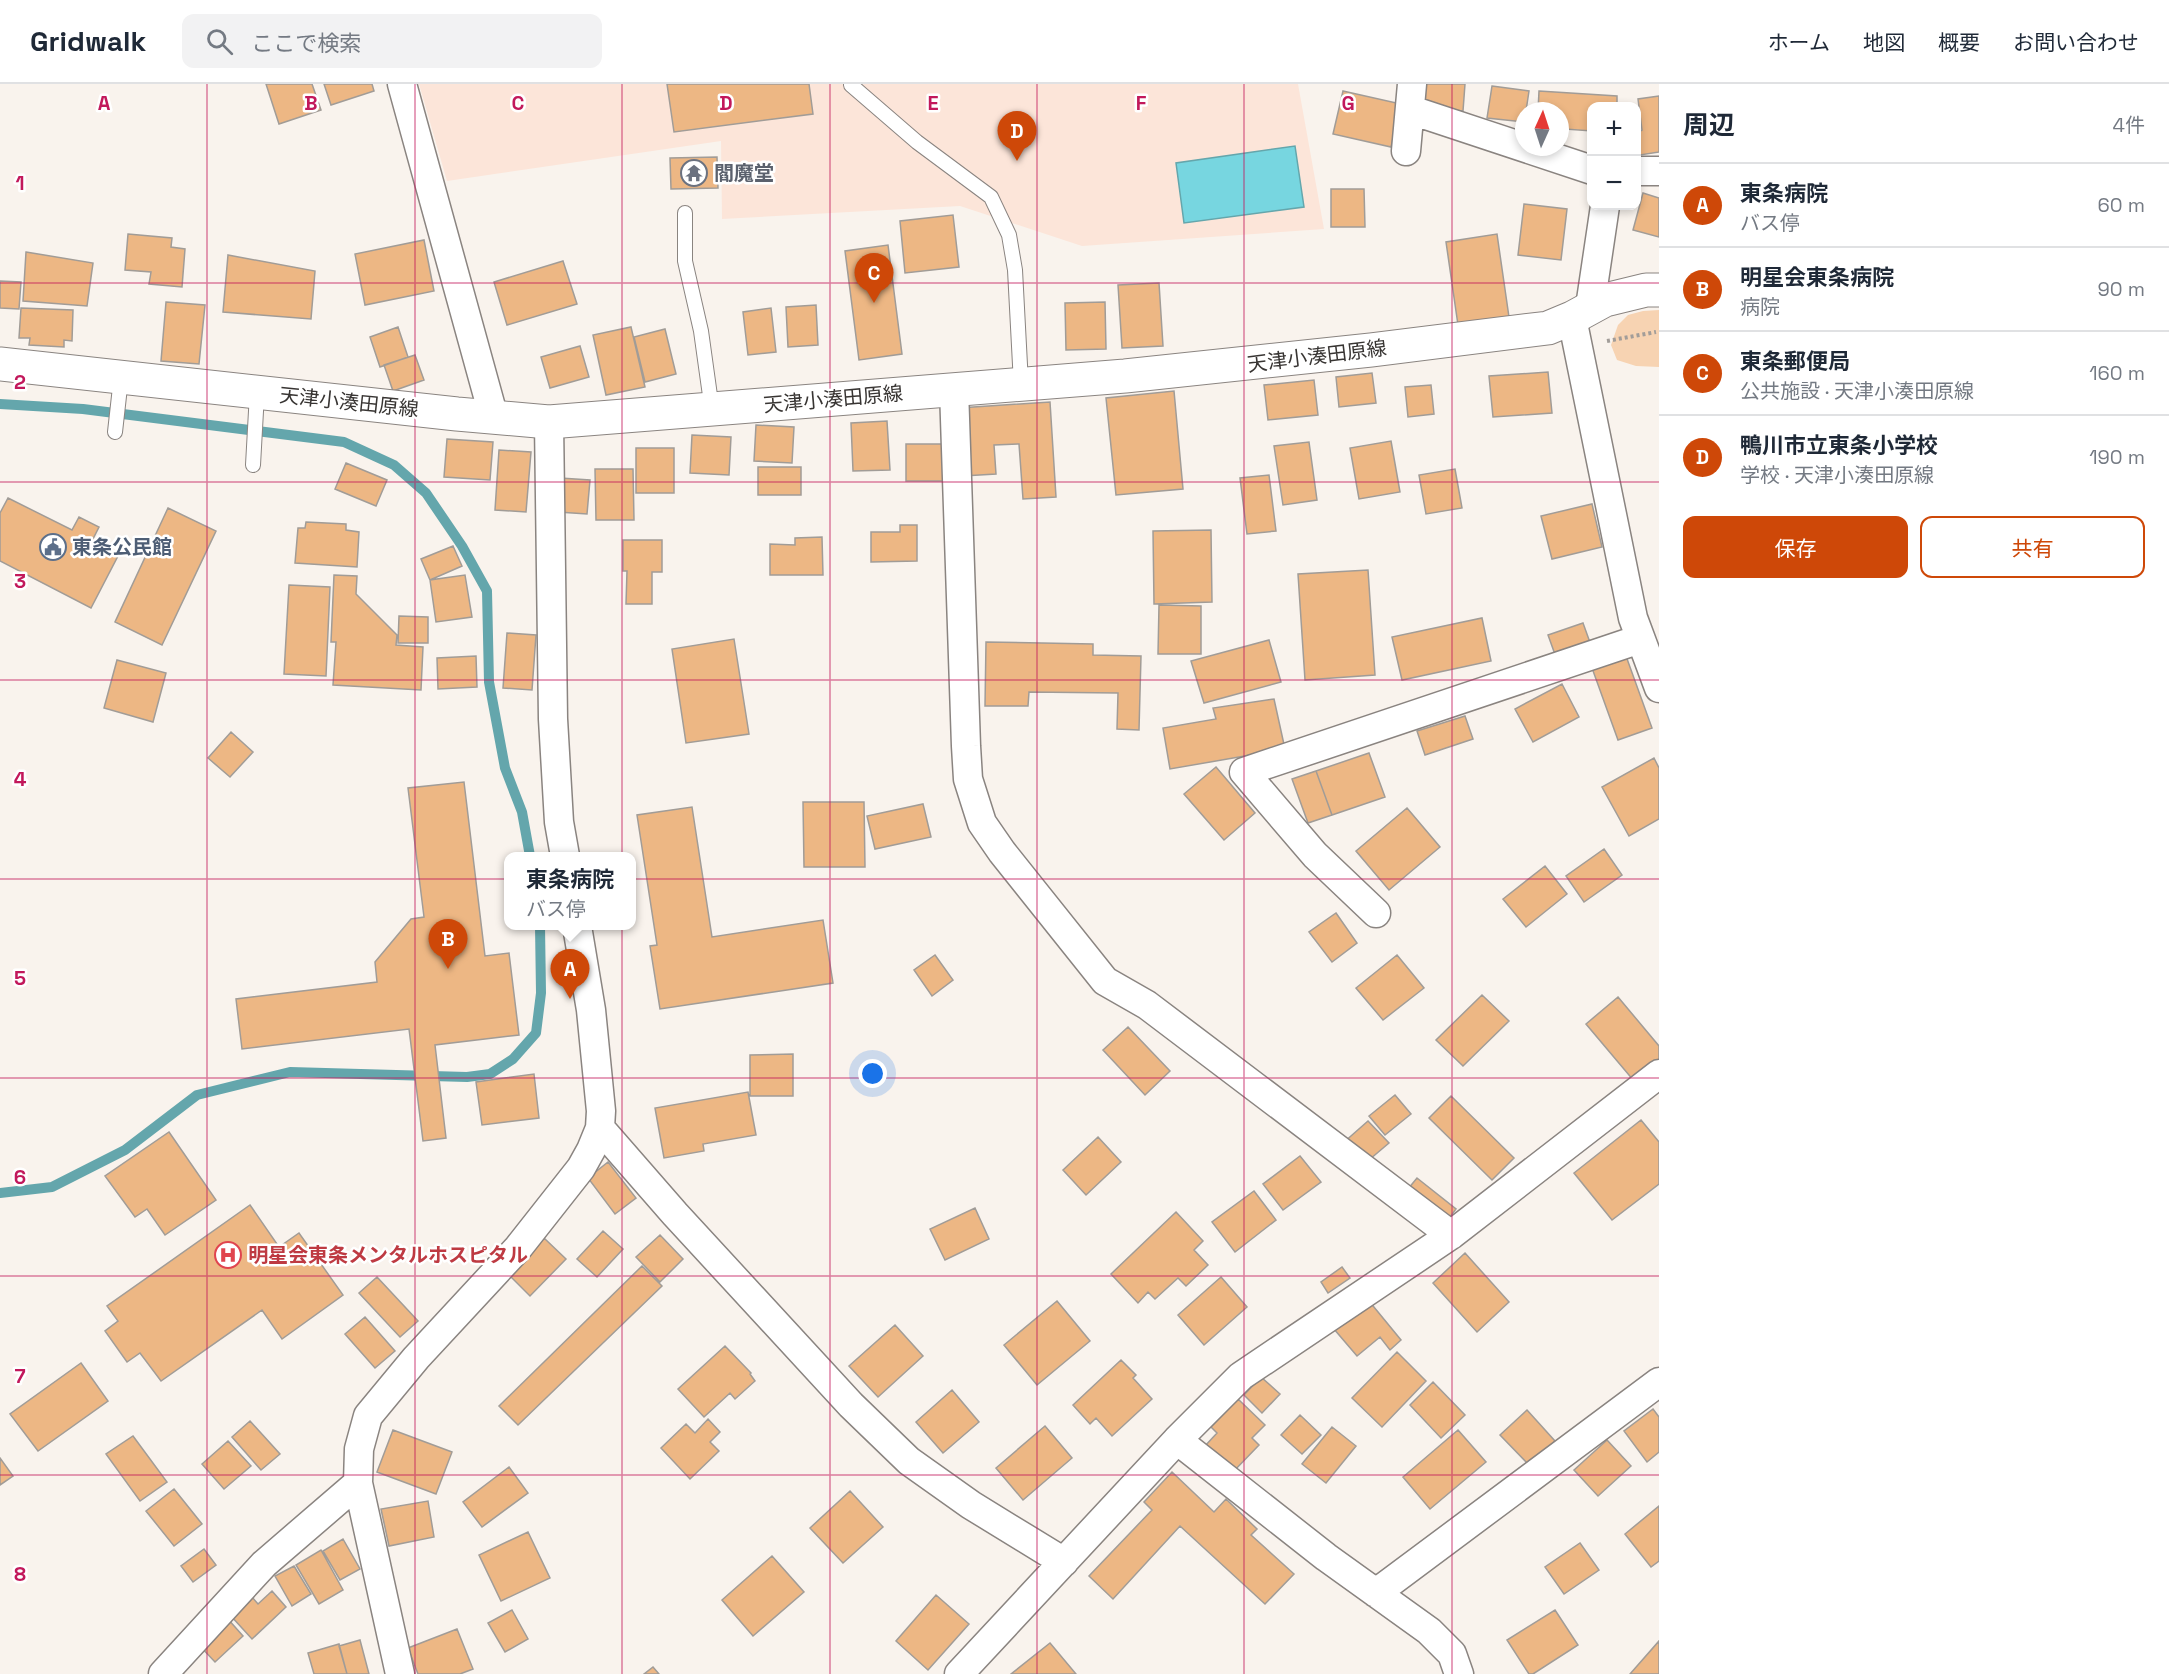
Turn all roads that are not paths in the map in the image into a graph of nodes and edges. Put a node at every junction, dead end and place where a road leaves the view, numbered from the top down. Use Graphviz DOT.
graph roads {
  1 [pos="402,84"];
  2 [pos="851,86"];
  3 [pos="1411,97"];
  4 [pos="1406,151"];
  5 [pos="1587,168"];
  6 [pos="1641,171"];
  7 [pos="1659,171"];
  8 [pos="1604,210"];
  9 [pos="685,213"];
  10 [pos="1659,290"];
  11 [pos="1581,313"];
  12 [pos="0,364"];
  13 [pos="1021,384"];
  14 [pos="120,387"];
  15 [pos="954,390"];
  16 [pos="256,405"];
  17 [pos="712,410"];
  18 [pos="494,418"];
  19 [pos="549,422"];
  20 [pos="115,432"];
  21 [pos="253,465"];
  22 [pos="1640,639"];
  23 [pos="1659,688"];
  24 [pos="564,852"];
  25 [pos="1376,913"];
  26 [pos="578,930"];
  27 [pos="1659,1074"];
  28 [pos="600,1128"];
  29 [pos="1451,1234"];
  30 [pos="1659,1382"];
  31 [pos="1177,1440"];
  32 [pos="358,1482"];
  33 [pos="1064,1562"];
  34 [pos="1376,1593"];
  35 [pos="163,1674"];
  36 [pos="400,1674"];
  37 [pos="959,1674"];
  38 [pos="1459,1674"];
  1 -- 18 [label="street"];
  2 -- 13 [label="lane"];
  3 -- 4 [label="street"];
  3 -- 5 [label="street"];
  6 -- 7 [label="street"];
  8 -- 11 [label="street"];
  9 -- 17 [label="lane"];
  10 -- 11 [label="main road, 天津小湊田原線"];
  11 -- 13 [label="main road, 天津小湊田原線"];
  11 -- 22 [label="street"];
  12 -- 14 [label="main road, 天津小湊田原線"];
  13 -- 15 [label="main road, 天津小湊田原線"];
  14 -- 16 [label="main road, 天津小湊田原線"];
  14 -- 20 [label="lane"];
  15 -- 17 [label="main road, 天津小湊田原線"];
  15 -- 29 [label="street"];
  16 -- 18 [label="main road, 天津小湊田原線"];
  16 -- 21 [label="lane"];
  17 -- 19 [label="main road, 天津小湊田原線"];
  18 -- 19 [label="main road, 天津小湊田原線"];
  19 -- 24 [label="street"];
  22 -- 23 [label="street"];
  22 -- 25 [label="street"];
  26 -- 28 [label="street"];
  27 -- 29 [label="street"];
  28 -- 32 [label="street"];
  28 -- 33 [label="street"];
  29 -- 31 [label="street"];
  30 -- 34 [label="street"];
  31 -- 33 [label="street"];
  31 -- 34 [label="street"];
  32 -- 35 [label="street"];
  32 -- 36 [label="street"];
  33 -- 37 [label="street"];
  34 -- 38 [label="street"];
}
